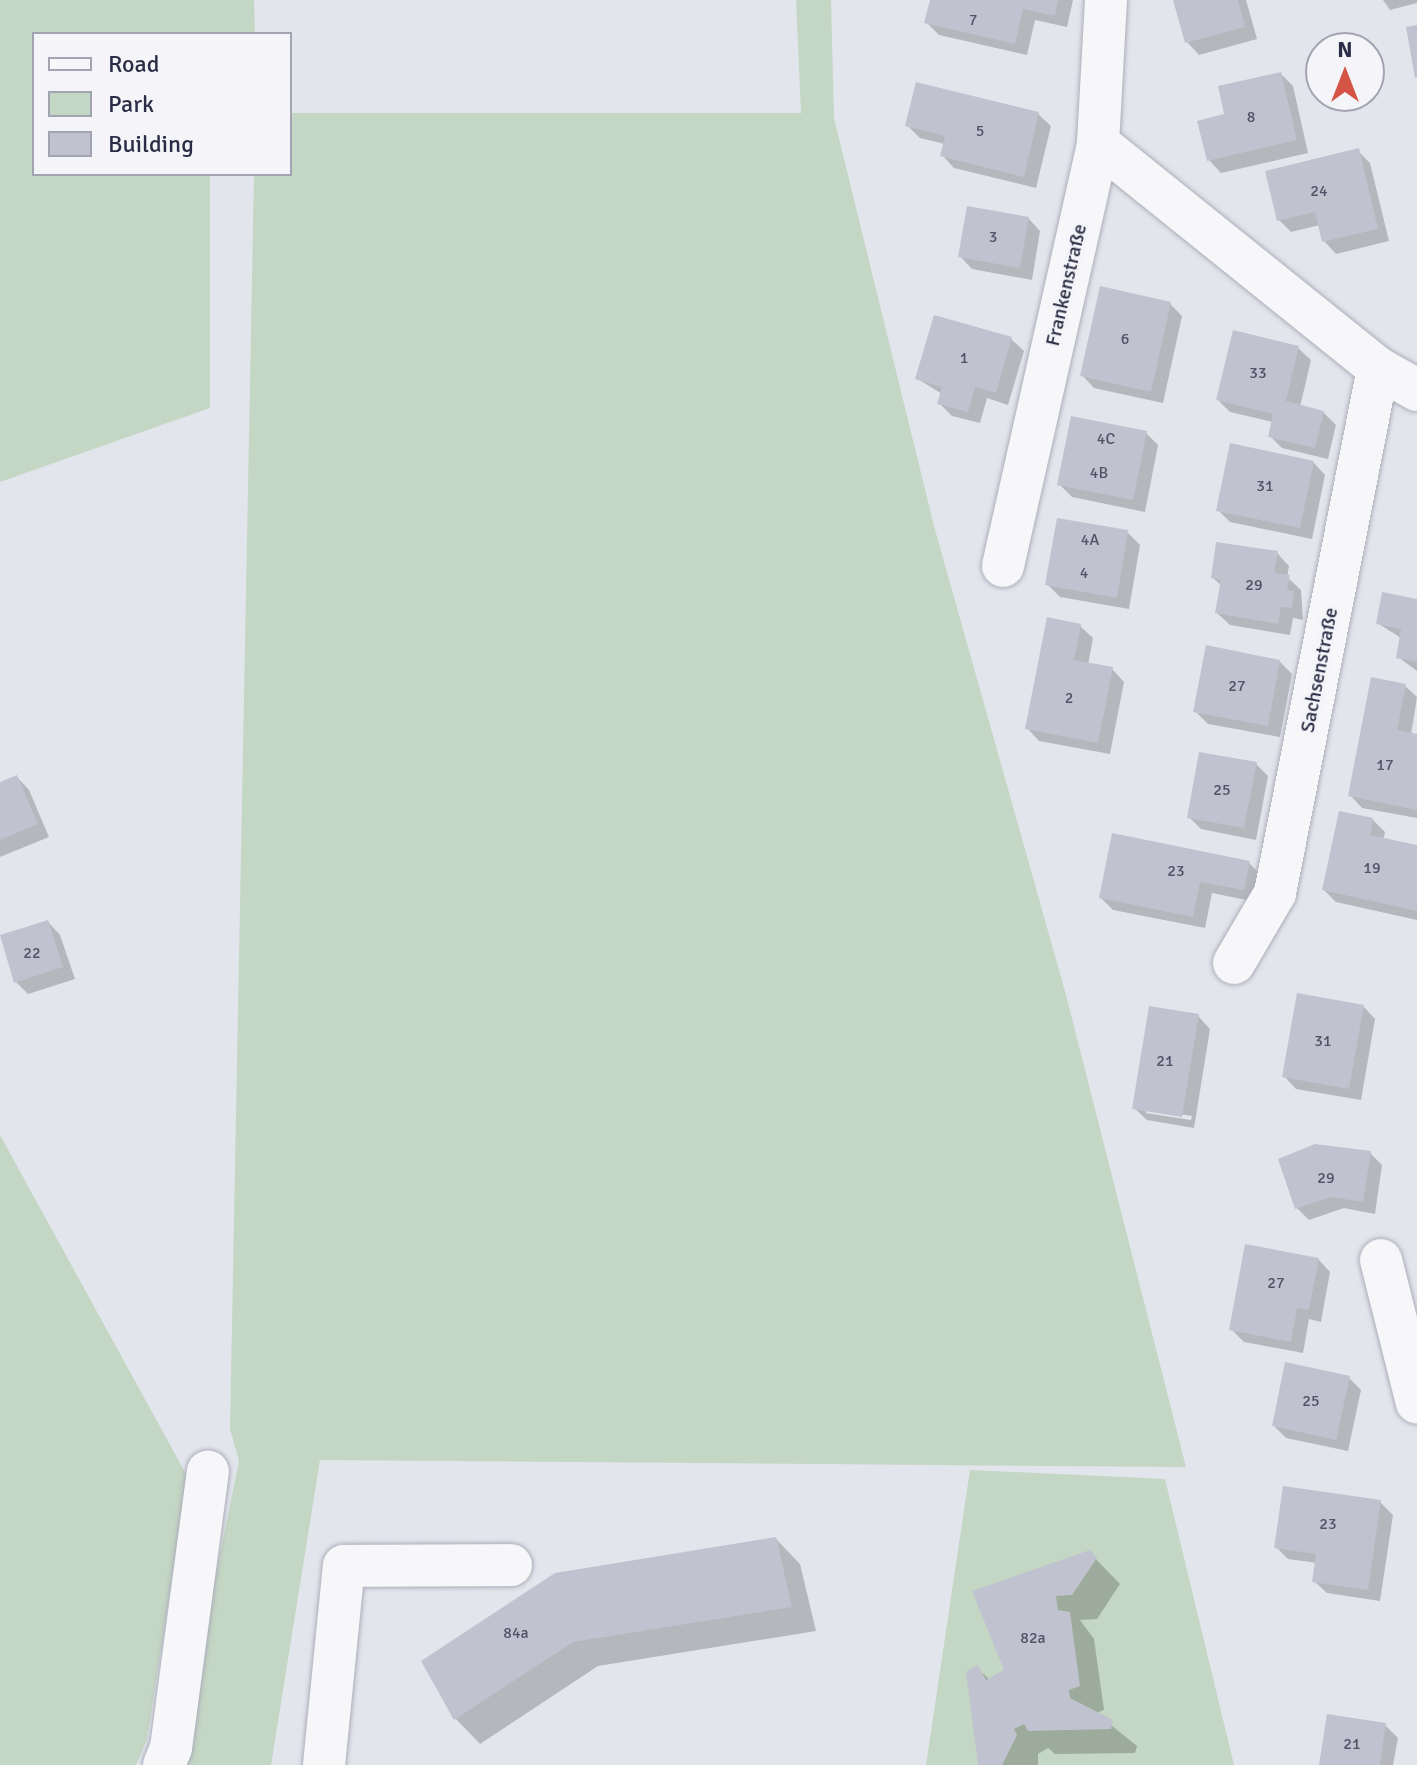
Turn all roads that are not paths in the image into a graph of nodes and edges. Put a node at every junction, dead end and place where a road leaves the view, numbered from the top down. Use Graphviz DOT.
graph roads {
  1 [pos="1106,0"];
  2 [pos="1098,143"];
  3 [pos="1378,368"];
  4 [pos="1417,390"];
  5 [pos="1003,566"];
  6 [pos="1234,963"];
  7 [pos="1381,1260"];
  8 [pos="1417,1403"];
  9 [pos="208,1471"];
  10 [pos="511,1565"];
  11 [pos="164,1765"];
  12 [pos="324,1765"];
  1 -- 2 [label="street, Frankenstraße"];
  2 -- 3 [label="street"];
  2 -- 5 [label="street, Frankenstraße"];
  3 -- 4 [label="street"];
  3 -- 6 [label="street, Sachsenstraße"];
  7 -- 8 [label="street"];
  9 -- 11 [label="street"];
  10 -- 12 [label="street"];
}
